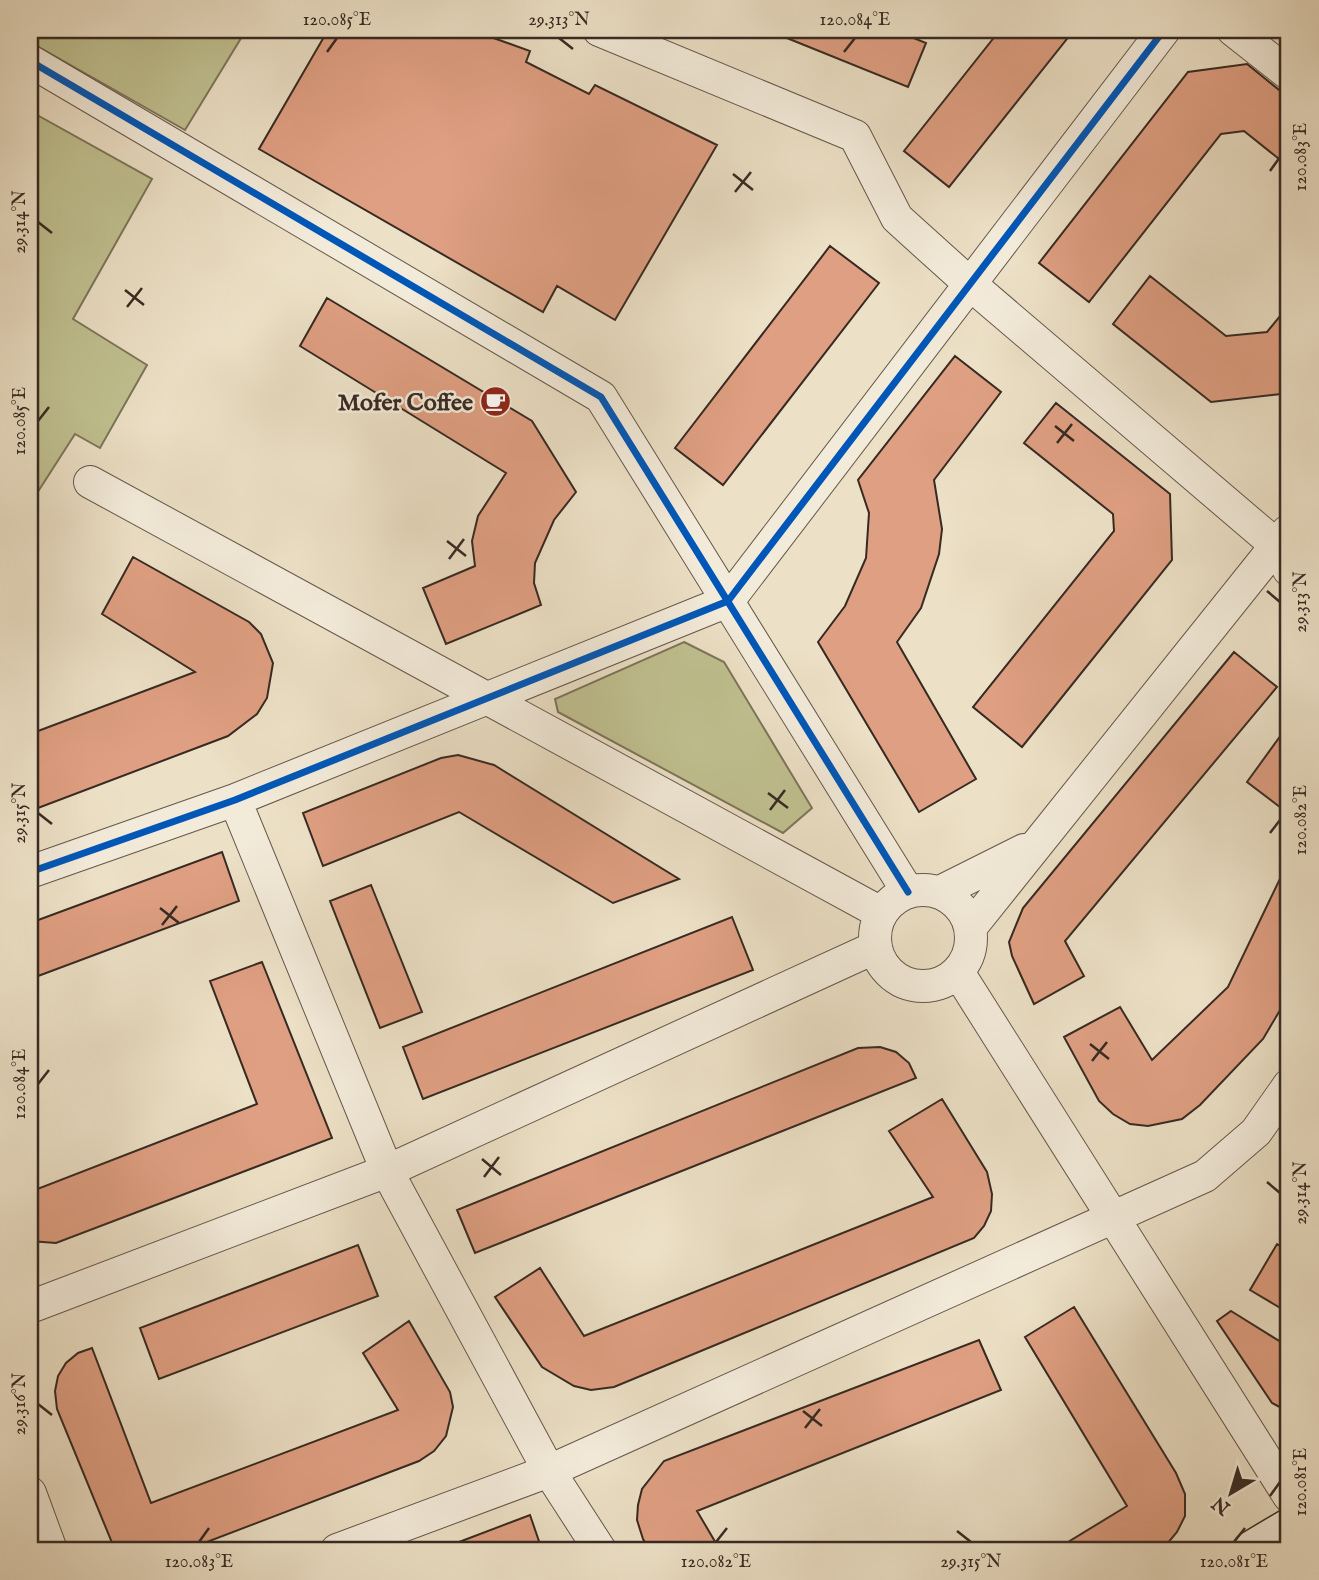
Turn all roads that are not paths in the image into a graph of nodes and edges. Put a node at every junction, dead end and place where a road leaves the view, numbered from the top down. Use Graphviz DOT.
graph roads {
  1 [pos="600,30"];
  2 [pos="1164,30"];
  3 [pos="1233,30"];
  4 [pos="30,61"];
  5 [pos="1289,74"];
  6 [pos="970,284"];
  7 [pos="90,482"];
  8 [pos="1285,548"];
  9 [pos="728,601"];
  10 [pos="484,699"];
  11 [pos="235,800"];
  12 [pos="1032,847"];
  13 [pos="30,872"];
  14 [pos="908,892"];
  15 [pos="940,892"];
  16 [pos="881,913"];
  17 [pos="971,927"];
  18 [pos="876,947"];
  19 [pos="958,972"];
  20 [pos="1289,1084"];
  21 [pos="387,1171"];
  22 [pos="1115,1217"];
  23 [pos="30,1307"];
  24 [pos="549,1471"];
  25 [pos="30,1493"];
  26 [pos="1289,1496"];
  27 [pos="1289,1528"];
  28 [pos="51,1550"];
  29 [pos="337,1550"];
  30 [pos="600,1550"];
  31 [pos="1252,1550"];
  1 -- 6 [label="street"];
  2 -- 6 [label="street"];
  3 -- 5 [label="street"];
  4 -- 9 [label="street"];
  6 -- 8 [label="street"];
  6 -- 9 [label="street"];
  7 -- 10 [label="street"];
  8 -- 12 [label="street"];
  9 -- 10 [label="street"];
  9 -- 14 [label="street"];
  10 -- 11 [label="street"];
  10 -- 16 [label="street"];
  11 -- 13 [label="street"];
  11 -- 21 [label="street"];
  12 -- 15 [label="street"];
  12 -- 17 [label="street"];
  14 -- 15 [label="street"];
  14 -- 16 [label="street"];
  15 -- 17 [label="street"];
  16 -- 18 [label="street"];
  17 -- 19 [label="street"];
  18 -- 19 [label="street"];
  18 -- 21 [label="street"];
  19 -- 22 [label="street"];
  20 -- 22 [label="street"];
  21 -- 23 [label="street"];
  21 -- 24 [label="street"];
  22 -- 24 [label="street"];
  22 -- 26 [label="street"];
  24 -- 29 [label="street"];
  24 -- 30 [label="street"];
  25 -- 28 [label="street"];
  27 -- 31 [label="street"];
}
